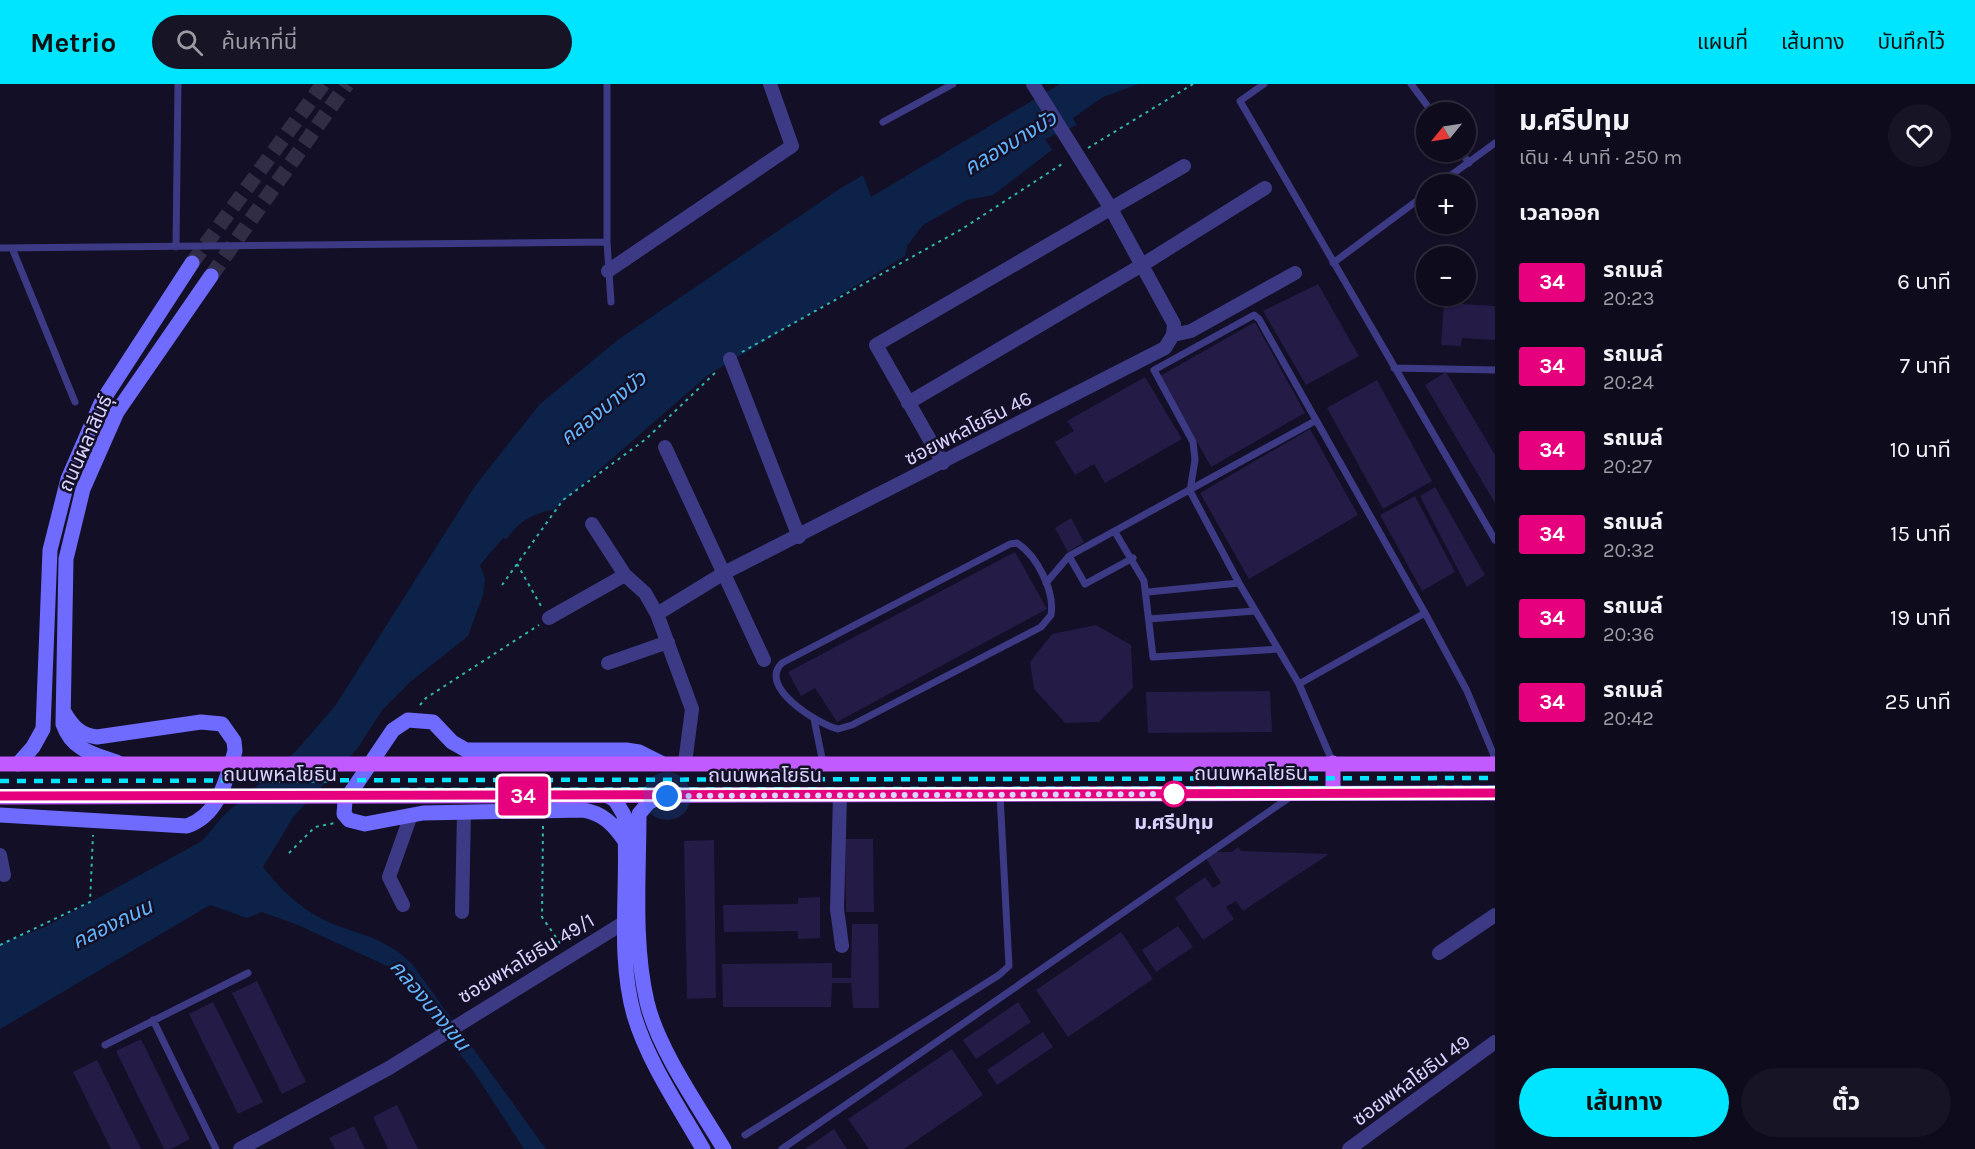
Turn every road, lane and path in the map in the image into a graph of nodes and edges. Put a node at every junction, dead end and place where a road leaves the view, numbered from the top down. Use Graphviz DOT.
graph roads {
  1 [pos="178,84"];
  2 [pos="607,84"];
  3 [pos="770,84"];
  4 [pos="953,84"];
  5 [pos="1033,84"];
  6 [pos="1193,84"];
  7 [pos="1264,84"];
  8 [pos="1411,84"];
  9 [pos="1424,102"];
  10 [pos="883,122"];
  11 [pos="1495,143"];
  12 [pos="1077,156"];
  13 [pos="1469,163"];
  14 [pos="1184,166"];
  15 [pos="1453,174"];
  16 [pos="1265,188"];
  17 [pos="1416,201"];
  18 [pos="1110,207"];
  19 [pos="607,242"];
  20 [pos="176,247"];
  21 [pos="0,248"];
  22 [pos="12,248"];
  23 [pos="192,263"];
  24 [pos="1333,263"];
  25 [pos="1142,265"];
  26 [pos="608,271"];
  27 [pos="1294,273"];
  28 [pos="211,276"];
  29 [pos="611,302"];
  30 [pos="1173,335"];
  31 [pos="730,359"];
  32 [pos="1394,368"];
  33 [pos="1495,370"];
  34 [pos="75,402"];
  35 [pos="908,403"];
  36 [pos="1315,421"];
  37 [pos="665,447"];
  38 [pos="943,463"];
  39 [pos="1191,491"];
  40 [pos="592,524"];
  41 [pos="1115,532"];
  42 [pos="799,537"];
  43 [pos="1495,540"];
  44 [pos="1069,556"];
  45 [pos="1133,558"];
  46 [pos="517,564"];
  47 [pos="724,573"];
  48 [pos="625,575"];
  49 [pos="1046,583"];
  50 [pos="1239,583"];
  51 [pos="502,585"];
  52 [pos="1148,592"];
  53 [pos="1256,611"];
  54 [pos="1425,613"];
  55 [pos="657,614"];
  56 [pos="549,618"];
  57 [pos="1149,619"];
  58 [pos="668,642"];
  59 [pos="1278,649"];
  60 [pos="764,660"];
  61 [pos="608,663"];
  62 [pos="46,669"];
  63 [pos="62,670"];
  64 [pos="1299,684"];
  65 [pos="814,718"];
  66 [pos="408,720"];
  67 [pos="68,721"];
  68 [pos="44,729"];
  69 [pos="1495,758"];
  70 [pos="117,762"];
  71 [pos="661,763"];
  72 [pos="685,763"];
  73 [pos="823,763"];
  74 [pos="1333,763"];
  75 [pos="0,764"];
  76 [pos="18,764"];
  77 [pos="1495,764"];
  78 [pos="1495,793"];
  79 [pos="1295,794"];
  80 [pos="1333,794"];
  81 [pos="1000,795"];
  82 [pos="0,796"];
  83 [pos="608,796"];
  84 [pos="663,796"];
  85 [pos="840,796"];
  86 [pos="543,811"];
  87 [pos="464,812"];
  88 [pos="0,814"];
  89 [pos="411,815"];
  90 [pos="94,820"];
  91 [pos="349,820"];
  92 [pos="625,841"];
  93 [pos="289,853"];
  94 [pos="0,855"];
  95 [pos="4,875"];
  96 [pos="403,905"];
  97 [pos="462,912"];
  98 [pos="1495,915"];
  99 [pos="632,922"];
  100 [pos="0,945"];
  101 [pos="633,945"];
  102 [pos="842,945"];
  103 [pos="1439,953"];
  104 [pos="569,957"];
  105 [pos="248,973"];
  106 [pos="153,1020"];
  107 [pos="1495,1042"];
  108 [pos="105,1045"];
  109 [pos="745,1135"];
  110 [pos="216,1149"];
  111 [pos="240,1149"];
  112 [pos="703,1149"];
  113 [pos="724,1149"];
  114 [pos="782,1149"];
  115 [pos="1349,1149"];
  1 -- 20 [label="lane"];
  2 -- 19 [label="lane"];
  3 -- 26 [label="street"];
  4 -- 10 [label="lane"];
  5 -- 12 [label="street"];
  6 -- 12 [label="path"];
  7 -- 24 [label="lane"];
  8 -- 9 [label="lane"];
  11 -- 13 [label="lane"];
  12 -- 18 [label="street"];
  12 -- 31 [label="path"];
  13 -- 15 [label="lane"];
  14 -- 18 [label="street"];
  16 -- 25 [label="street"];
  17 -- 24 [label="lane"];
  18 -- 25 [label="street"];
  18 -- 35 [label="street"];
  19 -- 20 [label="lane"];
  19 -- 26 [label="lane"];
  20 -- 22 [label="lane"];
  21 -- 22 [label="lane"];
  22 -- 34 [label="lane"];
  23 -- 62 [label="main road, ถนนผลาสินธุ์"];
  24 -- 32 [label="lane"];
  25 -- 30 [label="street"];
  25 -- 35 [label="street"];
  26 -- 29 [label="lane"];
  27 -- 30 [label="street"];
  28 -- 63 [label="main road, ถนนผลาสินธุ์"];
  30 -- 38 [label="street, ซอยพหลโยธิน 46"];
  31 -- 42 [label="street"];
  31 -- 46 [label="path"];
  32 -- 33 [label="lane"];
  32 -- 43 [label="lane"];
  35 -- 38 [label="street"];
  36 -- 39 [label="lane"];
  36 -- 39 [label="lane"];
  36 -- 54 [label="lane"];
  37 -- 47 [label="street"];
  38 -- 42 [label="street, ซอยพหลโยธิน 46"];
  39 -- 41 [label="lane"];
  39 -- 50 [label="lane"];
  40 -- 48 [label="street"];
  41 -- 44 [label="lane"];
  41 -- 45 [label="lane"];
  42 -- 47 [label="street, ซอยพหลโยธิน 46"];
  44 -- 45 [label="lane"];
  44 -- 49 [label="lane"];
  45 -- 52 [label="lane"];
  46 -- 51 [label="path"];
  46 -- 56 [label="path"];
  47 -- 55 [label="street, ซอยพหลโยธิน 46"];
  47 -- 60 [label="street"];
  48 -- 55 [label="street"];
  48 -- 56 [label="street"];
  49 -- 65 [label="lane"];
  49 -- 65 [label="lane"];
  50 -- 52 [label="lane"];
  50 -- 53 [label="lane"];
  52 -- 57 [label="lane"];
  53 -- 57 [label="lane"];
  53 -- 59 [label="lane"];
  54 -- 64 [label="lane"];
  54 -- 69 [label="lane"];
  55 -- 58 [label="street"];
  56 -- 66 [label="path"];
  57 -- 59 [label="lane"];
  58 -- 61 [label="street"];
  58 -- 72 [label="street"];
  59 -- 64 [label="lane"];
  62 -- 63 [label="main road"];
  62 -- 68 [label="main road, ถนนผลาสินธุ์"];
  63 -- 67 [label="main road, ถนนผลาสินธุ์"];
  64 -- 74 [label="lane"];
  65 -- 73 [label="lane"];
  66 -- 71 [label="main road"];
  66 -- 91 [label="main road"];
  67 -- 68 [label="main road"];
  67 -- 70 [label="main road"];
  67 -- 90 [label="main road"];
  68 -- 76 [label="main road"];
  70 -- 71 [label="main road, ถนนพหลโยธิน"];
  70 -- 76 [label="main road, ถนนพหลโยธิน"];
  71 -- 72 [label="main road, ถนนพหลโยธิน"];
  72 -- 73 [label="main road, ถนนพหลโยธิน"];
  73 -- 74 [label="main road, ถนนพหลโยธิน"];
  74 -- 77 [label="main road, ถนนพหลโยธิน"];
  74 -- 80 [label="main road"];
  75 -- 76 [label="main road, ถนนพหลโยธิน"];
  78 -- 80 [label="main road, ถนนพหลโยธิน"];
  79 -- 80 [label="main road, ถนนพหลโยธิน"];
  79 -- 81 [label="main road, ถนนพหลโยธิน"];
  79 -- 114 [label="lane"];
  81 -- 85 [label="main road, ถนนพหลโยธิน"];
  81 -- 109 [label="lane"];
  82 -- 83 [label="main road, ถนนพหลโยธิน"];
  83 -- 84 [label="main road, ถนนพหลโยธิน"];
  83 -- 92 [label="main road, ซอยพหลโยธิน 49/1"];
  84 -- 85 [label="main road, ถนนพหลโยธิน"];
  84 -- 99 [label="main road"];
  85 -- 102 [label="street"];
  86 -- 87 [label="main road"];
  86 -- 92 [label="main road"];
  86 -- 104 [label="path"];
  87 -- 89 [label="main road"];
  87 -- 97 [label="street"];
  88 -- 90 [label="main road"];
  89 -- 91 [label="main road"];
  89 -- 96 [label="street"];
  90 -- 100 [label="path"];
  91 -- 93 [label="path"];
  92 -- 99 [label="main road, ซอยพหลโยธิน 49/1"];
  94 -- 95 [label="street"];
  98 -- 103 [label="street"];
  99 -- 101 [label="main road"];
  99 -- 104 [label="street, ซอยพหลโยธิน 49/1"];
  101 -- 112 [label="main road"];
  101 -- 113 [label="main road"];
  104 -- 111 [label="street, ซอยพหลโยธิน 49/1"];
  105 -- 106 [label="lane"];
  106 -- 108 [label="lane"];
  106 -- 110 [label="lane"];
  107 -- 115 [label="street, ซอยพหลโยธิน 49"];
}
